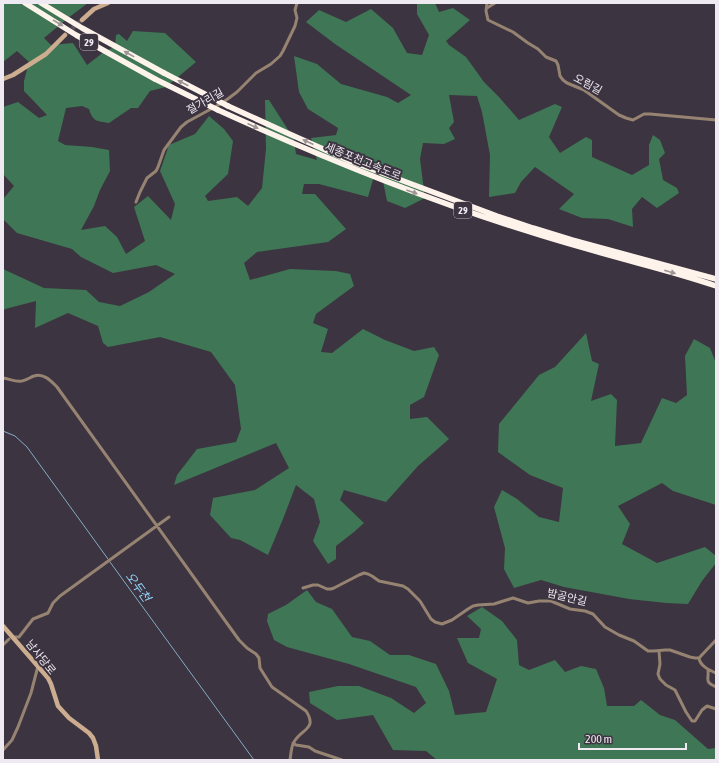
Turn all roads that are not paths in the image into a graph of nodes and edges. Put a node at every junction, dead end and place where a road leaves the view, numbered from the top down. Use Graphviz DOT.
graph roads {
  1 [pos="25,3"];
  2 [pos="41,3"];
  3 [pos="108,3"];
  4 [pos="297,3"];
  5 [pos="487,3"];
  6 [pos="495,3"];
  7 [pos="487,8"];
  8 [pos="82,20"];
  9 [pos="65,35"];
  10 [pos="3,79"];
  11 [pos="716,120"];
  12 [pos="136,202"];
  13 [pos="716,279"];
  14 [pos="716,286"];
  15 [pos="3,378"];
  16 [pos="169,517"];
  17 [pos="156,525"];
  18 [pos="303,588"];
  19 [pos="3,626"];
  20 [pos="11,638"];
  21 [pos="716,640"];
  22 [pos="3,645"];
  23 [pos="659,651"];
  24 [pos="699,658"];
  25 [pos="38,666"];
  26 [pos="708,670"];
  27 [pos="716,673"];
  28 [pos="716,687"];
  29 [pos="716,709"];
  30 [pos="294,743"];
  31 [pos="3,750"];
  32 [pos="98,760"];
  33 [pos="290,760"];
  34 [pos="342,760"];
  1 -- 14 [label="highway, 세종포천고속도로 / 29, one-way, bridge"];
  13 -- 2 [label="highway, 세종포천고속도로 / 29, one-way, bridge"];
  3 -- 8 [label="street"];
  4 -- 12 [label="street, 절가리길"];
  5 -- 7 [label="street, 오림길"];
  6 -- 7 [label="street"];
  7 -- 11 [label="street, 오림길"];
  9 -- 10 [label="street"];
  15 -- 17 [label="street"];
  16 -- 17 [label="street"];
  17 -- 20 [label="street"];
  17 -- 30 [label="street"];
  18 -- 23 [label="street, 밤골안길"];
  19 -- 20 [label="street, 남사당로"];
  20 -- 22 [label="street"];
  20 -- 25 [label="street, 남사당로"];
  21 -- 24 [label="street"];
  23 -- 24 [label="street, 밤골안길"];
  23 -- 29 [label="street"];
  24 -- 26 [label="street"];
  25 -- 31 [label="street"];
  25 -- 32 [label="street, 남사당로"];
  26 -- 27 [label="street"];
  26 -- 28 [label="street"];
  30 -- 33 [label="street"];
  30 -- 34 [label="street"];
}
